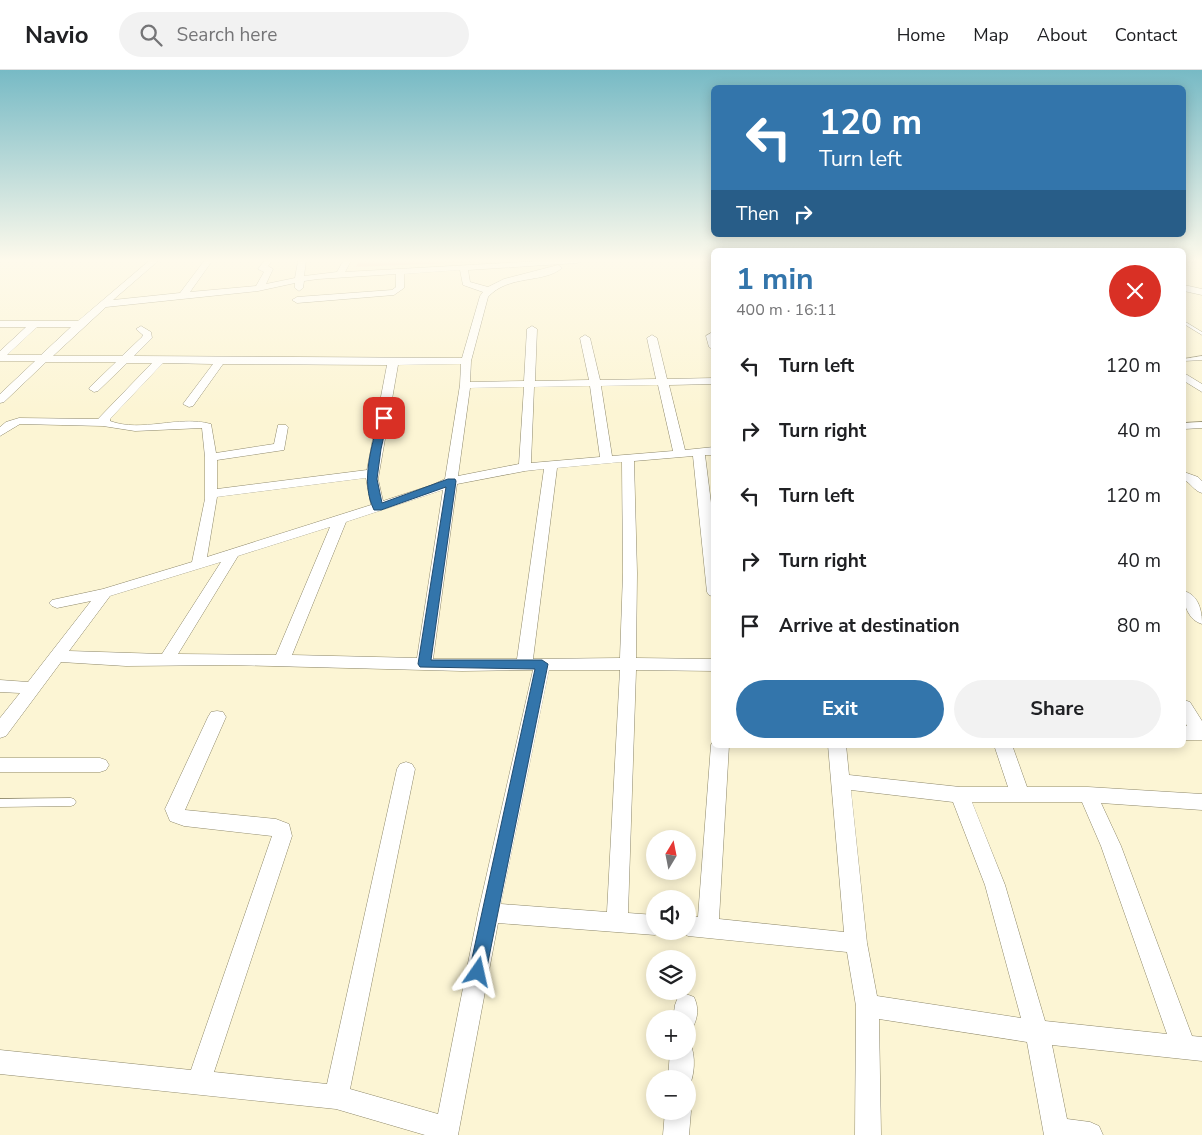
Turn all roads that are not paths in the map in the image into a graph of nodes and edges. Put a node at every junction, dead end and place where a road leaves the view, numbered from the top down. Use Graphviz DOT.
graph roads {
  1 [pos="97,311"];
  2 [pos="480,311"];
  3 [pos="1186,323"];
  4 [pos="0,324"];
  5 [pos="35,324"];
  6 [pos="80,324"];
  7 [pos="141,328"];
  8 [pos="532,329"];
  9 [pos="1202,334"];
  10 [pos="585,338"];
  11 [pos="652,338"];
  12 [pos="0,357"];
  13 [pos="1202,358"];
  14 [pos="43,359"];
  15 [pos="125,360"];
  16 [pos="1186,360"];
  17 [pos="159,361"];
  18 [pos="220,361"];
  19 [pos="466,361"];
  20 [pos="393,362"];
  21 [pos="1186,377"];
  22 [pos="711,381"];
  23 [pos="663,382"];
  24 [pos="594,383"];
  25 [pos="528,384"];
  26 [pos="465,385"];
  27 [pos="1202,389"];
  28 [pos="94,390"];
  29 [pos="0,400"];
  30 [pos="189,404"];
  31 [pos="104,423"];
  32 [pos="1186,426"];
  33 [pos="1202,426"];
  34 [pos="282,427"];
  35 [pos="0,433"];
  36 [pos="711,450"];
  37 [pos="699,452"];
  38 [pos="680,455"];
  39 [pos="211,457"];
  40 [pos="628,457"];
  41 [pos="607,461"];
  42 [pos="550,466"];
  43 [pos="524,467"];
  44 [pos="373,473"];
  45 [pos="1186,477"];
  46 [pos="451,481"];
  47 [pos="1202,489"];
  48 [pos="210,494"];
  49 [pos="378,508"];
  50 [pos="340,520"];
  51 [pos="234,552"];
  52 [pos="199,564"];
  53 [pos="711,564"];
  54 [pos="105,593"];
  55 [pos="1186,599"];
  56 [pos="57,603"];
  57 [pos="1202,619"];
  58 [pos="59,656"];
  59 [pos="167,659"];
  60 [pos="282,660"];
  61 [pos="424,664"];
  62 [pos="533,664"];
  63 [pos="628,664"];
  64 [pos="711,665"];
  65 [pos="0,686"];
  66 [pos="34,688"];
  67 [pos="1186,711"];
  68 [pos="217,717"];
  69 [pos="0,731"];
  70 [pos="1195,733"];
  71 [pos="720,748"];
  72 [pos="837,748"];
  73 [pos="1004,748"];
  74 [pos="0,765"];
  75 [pos="100,765"];
  76 [pos="406,769"];
  77 [pos="839,781"];
  78 [pos="1020,794"];
  79 [pos="960,795"];
  80 [pos="1088,795"];
  81 [pos="71,802"];
  82 [pos="1202,802"];
  83 [pos="0,803"];
  84 [pos="489,913"];
  85 [pos="616,923"];
  86 [pos="646,924"];
  87 [pos="698,926"];
  88 [pos="856,943"];
  89 [pos="867,1006"];
  90 [pos="1036,1032"];
  91 [pos="1193,1048"];
  92 [pos="0,1062"];
  93 [pos="198,1082"];
  94 [pos="336,1097"];
  95 [pos="677,1120"];
  96 [pos="1057,1133"];
  97 [pos="676,1135"];
  98 [pos="868,1135"];
  99 [pos="1090,1135"];
  1 -- 6 [label="street"];
  2 -- 19 [label="street"];
  3 -- 9 [label="lane"];
  4 -- 5 [label="street"];
  5 -- 6 [label="street"];
  5 -- 12 [label="street"];
  6 -- 14 [label="street"];
  7 -- 15 [label="street"];
  8 -- 25 [label="street"];
  10 -- 24 [label="street"];
  11 -- 23 [label="street"];
  12 -- 14 [label="street"];
  13 -- 16 [label="lane"];
  14 -- 15 [label="street"];
  14 -- 29 [label="street"];
  15 -- 17 [label="street"];
  15 -- 28 [label="street"];
  17 -- 18 [label="street"];
  17 -- 31 [label="street"];
  18 -- 20 [label="street"];
  18 -- 30 [label="street"];
  19 -- 20 [label="street"];
  19 -- 26 [label="street"];
  20 -- 44 [label="street"];
  21 -- 27 [label="street"];
  22 -- 23 [label="street"];
  23 -- 24 [label="street"];
  23 -- 38 [label="street"];
  24 -- 25 [label="street"];
  24 -- 41 [label="street"];
  25 -- 26 [label="street"];
  25 -- 43 [label="street"];
  26 -- 46 [label="street"];
  31 -- 35 [label="street"];
  31 -- 39 [label="street"];
  32 -- 33 [label="street"];
  34 -- 39 [label="street"];
  36 -- 37 [label="street"];
  37 -- 38 [label="street"];
  37 -- 53 [label="street"];
  38 -- 40 [label="street"];
  39 -- 48 [label="street"];
  40 -- 41 [label="street"];
  40 -- 63 [label="street"];
  41 -- 42 [label="street"];
  42 -- 43 [label="street"];
  42 -- 62 [label="street"];
  43 -- 46 [label="street"];
  44 -- 48 [label="street"];
  44 -- 49 [label="street"];
  45 -- 47 [label="street"];
  46 -- 49 [label="street"];
  46 -- 61 [label="street"];
  48 -- 52 [label="street"];
  49 -- 50 [label="street"];
  50 -- 51 [label="street"];
  50 -- 60 [label="street"];
  51 -- 52 [label="street"];
  51 -- 59 [label="street"];
  52 -- 54 [label="street"];
  54 -- 56 [label="street"];
  54 -- 58 [label="street"];
  55 -- 57 [label="street"];
  58 -- 59 [label="street"];
  58 -- 66 [label="street"];
  59 -- 60 [label="street"];
  60 -- 61 [label="street"];
  61 -- 62 [label="street"];
  62 -- 63 [label="street"];
  62 -- 84 [label="street"];
  63 -- 64 [label="street"];
  63 -- 85 [label="street"];
  65 -- 66 [label="street"];
  66 -- 69 [label="street"];
  67 -- 70 [label="street"];
  68 -- 93 [label="street"];
  71 -- 87 [label="street"];
  72 -- 77 [label="street"];
  73 -- 78 [label="street"];
  74 -- 75 [label="street"];
  76 -- 94 [label="street"];
  77 -- 79 [label="street"];
  77 -- 88 [label="street"];
  78 -- 79 [label="street"];
  78 -- 80 [label="street"];
  79 -- 90 [label="street"];
  80 -- 82 [label="street"];
  80 -- 91 [label="street"];
  81 -- 83 [label="lane"];
  84 -- 85 [label="street"];
  84 -- 94 [label="street"];
  85 -- 86 [label="street"];
  87 -- 88 [label="street"];
  88 -- 89 [label="street"];
  89 -- 90 [label="street"];
  89 -- 98 [label="street"];
  90 -- 91 [label="street"];
  90 -- 96 [label="street"];
  92 -- 93 [label="street"];
  93 -- 94 [label="street"];
  95 -- 97 [label="street"];
  96 -- 99 [label="street"];
}
